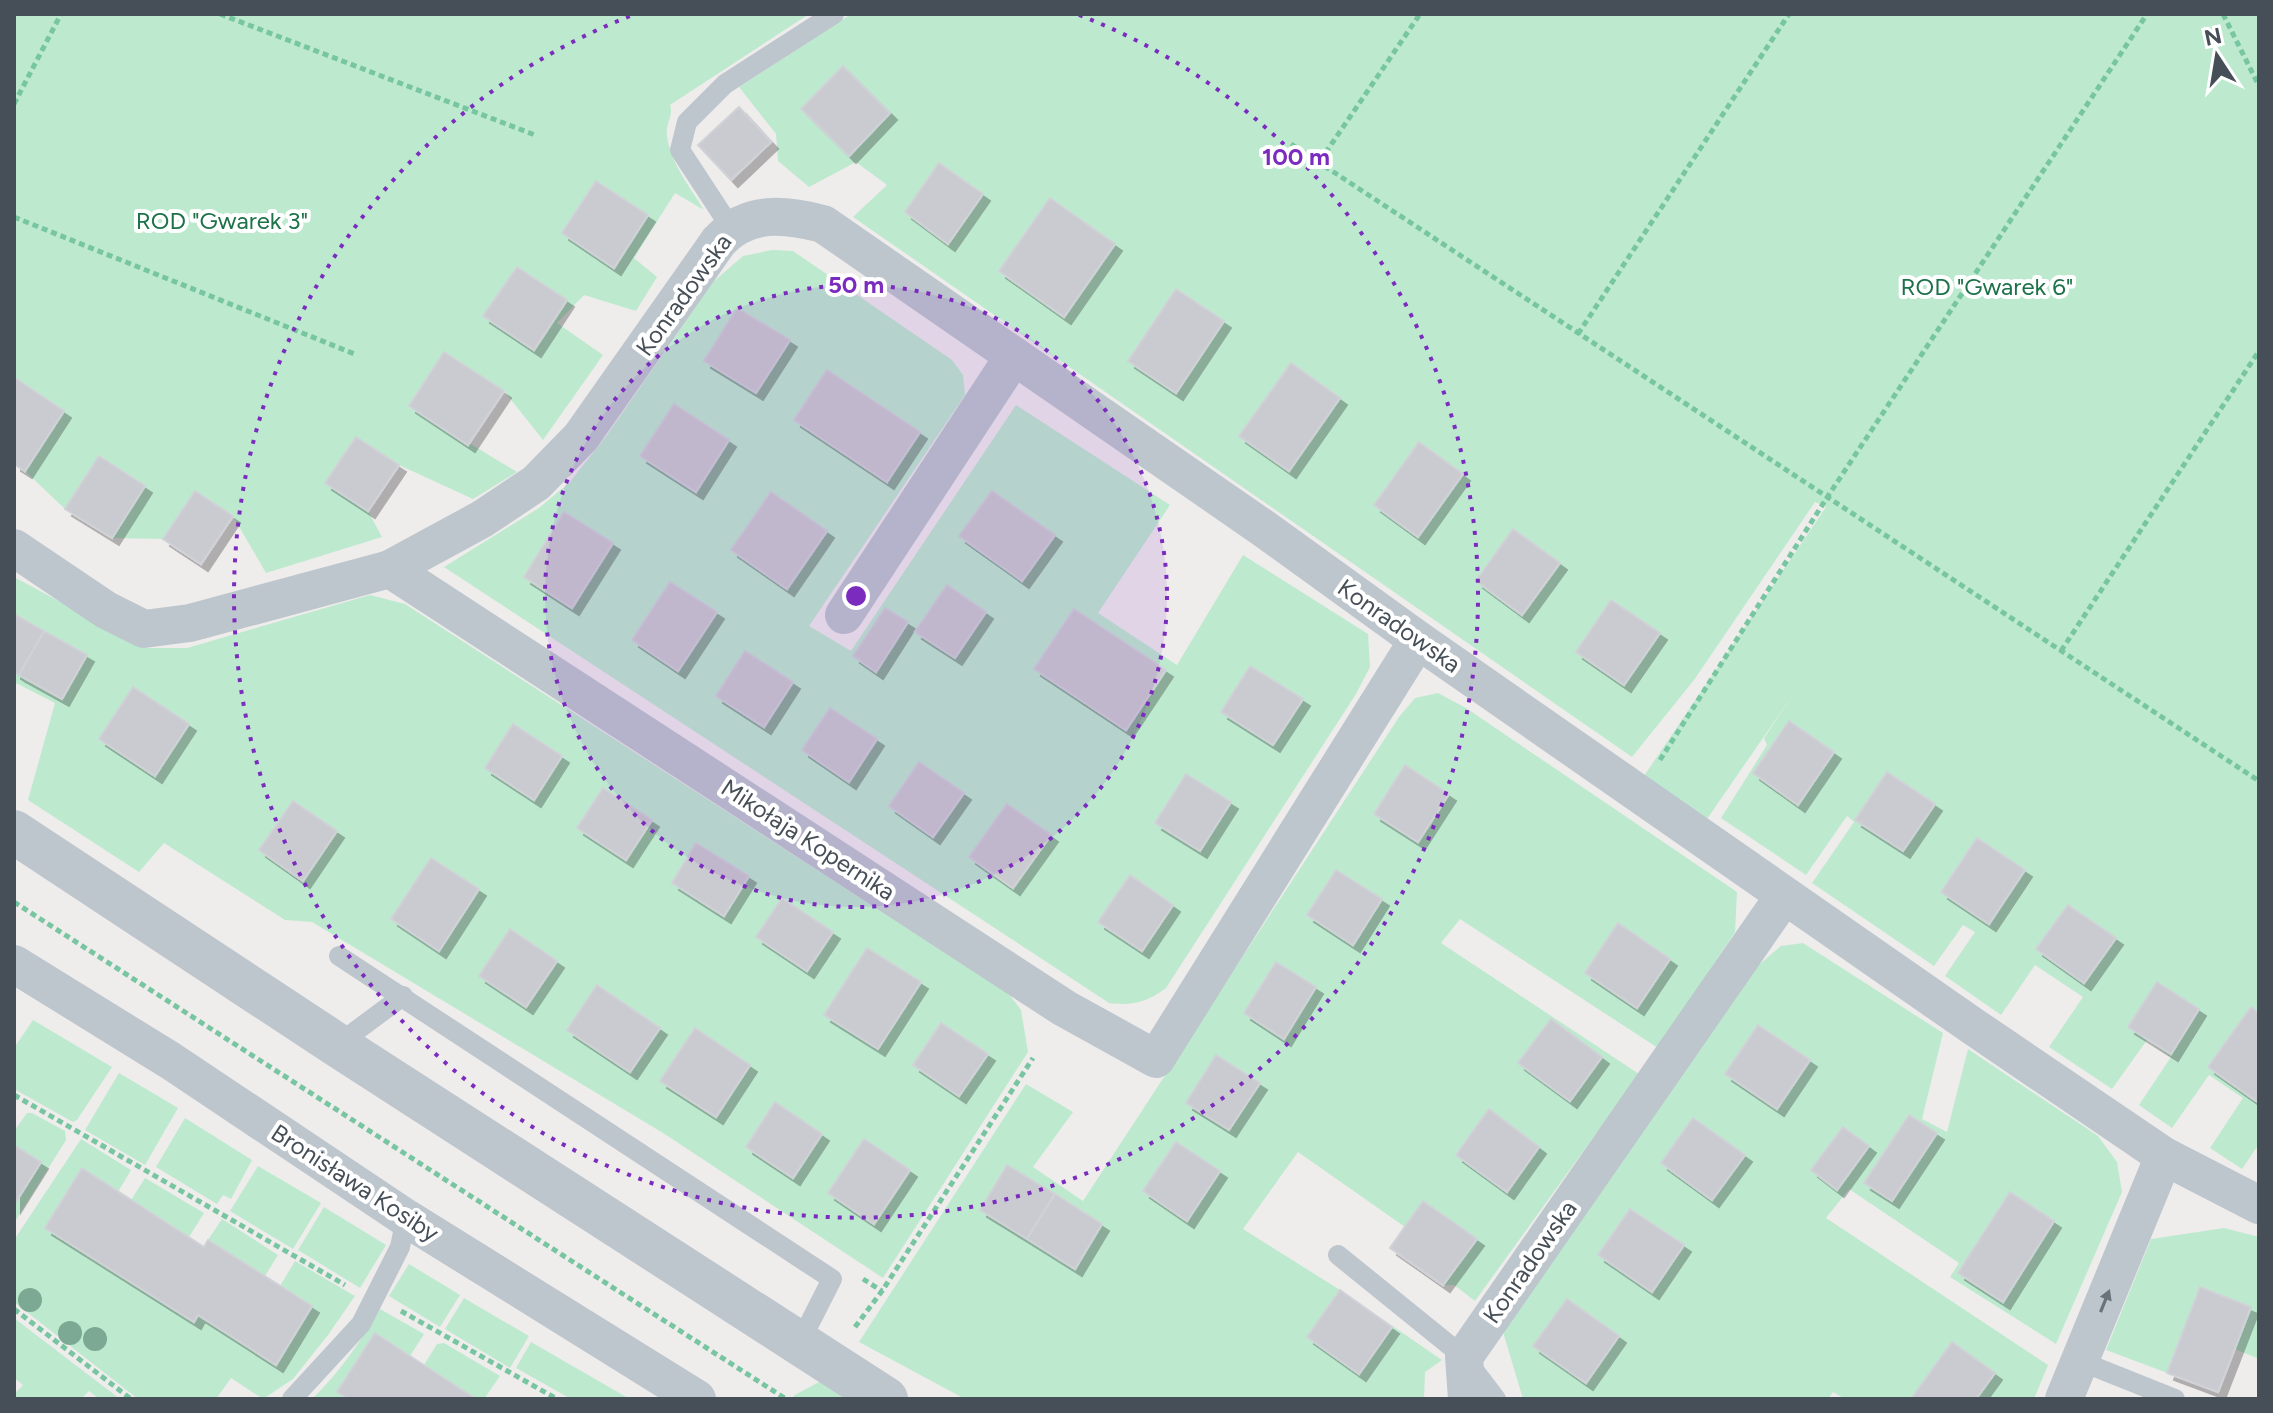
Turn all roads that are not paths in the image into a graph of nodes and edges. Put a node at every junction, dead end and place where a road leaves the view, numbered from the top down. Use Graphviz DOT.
graph roads {
  1 [pos="834,14"];
  2 [pos="731,228"];
  3 [pos="1014,356"];
  4 [pos="14,548"];
  5 [pos="390,569"];
  6 [pos="844,615"];
  7 [pos="1418,640"];
  8 [pos="14,832"];
  9 [pos="1784,896"];
  10 [pos="339,956"];
  11 [pos="14,964"];
  12 [pos="403,996"];
  13 [pos="337,1045"];
  14 [pos="2164,1156"];
  15 [pos="2259,1205"];
  16 [pos="406,1218"];
  17 [pos="1338,1255"];
  18 [pos="814,1354"];
  19 [pos="1464,1357"];
  20 [pos="2080,1361"];
  21 [pos="292,1399"];
  22 [pos="697,1399"];
  23 [pos="886,1399"];
  24 [pos="1467,1399"];
  25 [pos="1496,1399"];
  26 [pos="2064,1399"];
  27 [pos="2175,1399"];
  1 -- 2 [label="lane"];
  2 -- 3 [label="street, Konradowska"];
  2 -- 5 [label="street, Konradowska"];
  3 -- 6 [label="street"];
  3 -- 7 [label="street, Konradowska"];
  4 -- 5 [label="street"];
  5 -- 7 [label="street, Mikołaja Kopernika"];
  7 -- 9 [label="street, Konradowska"];
  8 -- 13 [label="street"];
  9 -- 14 [label="street, Konradowska"];
  9 -- 19 [label="street, Konradowska"];
  10 -- 12 [label="lane"];
  11 -- 16 [label="street, Bronisława Kosiby"];
  12 -- 13 [label="lane"];
  12 -- 18 [label="lane"];
  13 -- 18 [label="street"];
  14 -- 15 [label="street, Konradowska"];
  20 -- 14 [label="street, one-way"];
  16 -- 21 [label="lane"];
  16 -- 22 [label="street, Bronisława Kosiby"];
  17 -- 19 [label="lane"];
  18 -- 23 [label="street"];
  19 -- 24 [label="street"];
  19 -- 25 [label="lane"];
  20 -- 26 [label="street"];
  20 -- 27 [label="lane"];
}
